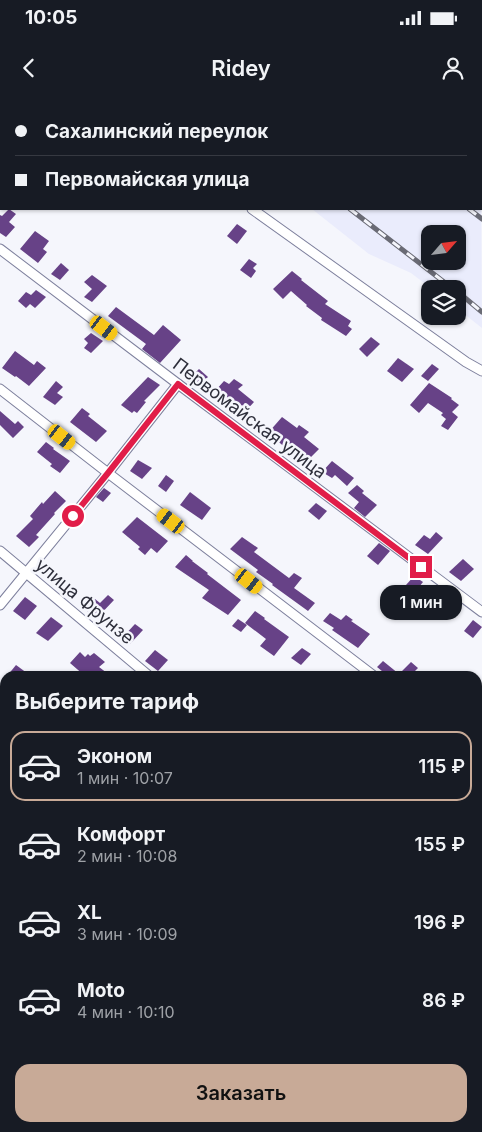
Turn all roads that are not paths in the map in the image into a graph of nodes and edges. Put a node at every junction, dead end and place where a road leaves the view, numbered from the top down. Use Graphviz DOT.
graph roads {
  1 [pos="253,210"];
  2 [pos="0,249"];
  3 [pos="482,371"];
  4 [pos="178,384"];
  5 [pos="0,388"];
  6 [pos="108,473"];
  7 [pos="0,551"];
  8 [pos="26,573"];
  9 [pos="0,605"];
  10 [pos="482,612"];
  11 [pos="143,671"];
  12 [pos="367,671"];
  1 -- 3 [label="street"];
  2 -- 4 [label="street, Первомайская улица"];
  4 -- 6 [label="street"];
  4 -- 10 [label="street, Первомайская улица"];
  5 -- 6 [label="street"];
  6 -- 8 [label="street"];
  6 -- 12 [label="street"];
  7 -- 8 [label="street, улица Фрунзе"];
  8 -- 9 [label="street"];
  8 -- 11 [label="street, улица Фрунзе"];
}
